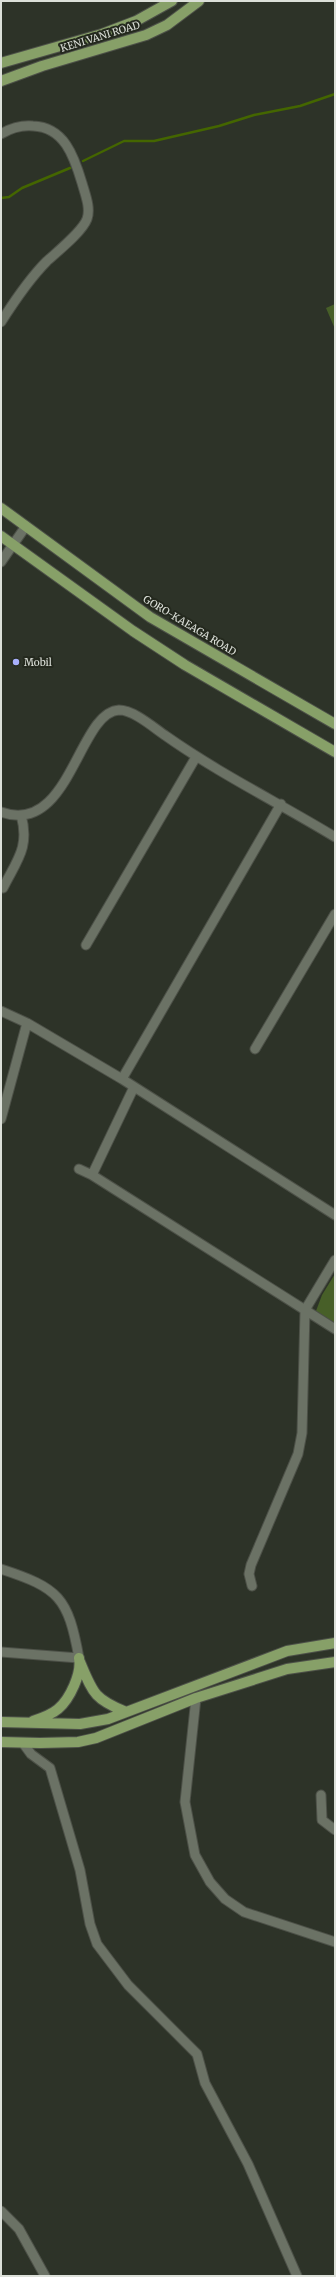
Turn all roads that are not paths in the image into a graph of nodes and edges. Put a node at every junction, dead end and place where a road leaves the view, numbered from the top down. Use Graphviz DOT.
graph roads {
  1 [pos="172,1"];
  2 [pos="199,1"];
  3 [pos="1,63"];
  4 [pos="1,80"];
  5 [pos="1,134"];
  6 [pos="1,322"];
  7 [pos="1,508"];
  8 [pos="26,526"];
  9 [pos="1,536"];
  10 [pos="13,545"];
  11 [pos="1,562"];
  12 [pos="335,724"];
  13 [pos="335,752"];
  14 [pos="196,757"];
  15 [pos="281,804"];
  16 [pos="1,812"];
  17 [pos="21,815"];
  18 [pos="335,837"];
  19 [pos="3,888"];
  20 [pos="335,914"];
  21 [pos="86,945"];
  22 [pos="1,1011"];
  23 [pos="27,1023"];
  24 [pos="255,1049"];
  25 [pos="122,1079"];
  26 [pos="134,1087"];
  27 [pos="1,1119"];
  28 [pos="79,1169"];
  29 [pos="92,1175"];
  30 [pos="335,1216"];
  31 [pos="335,1260"];
  32 [pos="305,1310"];
  33 [pos="335,1329"];
  34 [pos="1,1569"];
  35 [pos="252,1586"];
  36 [pos="335,1643"];
  37 [pos="1,1652"];
  38 [pos="79,1658"];
  39 [pos="335,1662"];
  40 [pos="196,1698"];
  41 [pos="126,1712"];
  42 [pos="1,1722"];
  43 [pos="25,1723"];
  44 [pos="1,1742"];
  45 [pos="23,1743"];
  46 [pos="322,1795"];
  47 [pos="335,1830"];
  48 [pos="335,1942"];
  49 [pos="1,2211"];
  50 [pos="45,2276"];
  51 [pos="297,2276"];
  1 -- 3 [label="main road, KENI VANI ROAD"];
  2 -- 4 [label="main road, KENI VANI ROAD"];
  5 -- 6 [label="street"];
  7 -- 8 [label="main road, GORO-KAEAGA ROAD"];
  8 -- 10 [label="street"];
  8 -- 12 [label="main road, GORO-KAEAGA ROAD"];
  9 -- 10 [label="main road"];
  10 -- 11 [label="street"];
  10 -- 13 [label="main road"];
  14 -- 15 [label="street"];
  14 -- 17 [label="street"];
  14 -- 21 [label="street"];
  15 -- 18 [label="street"];
  15 -- 25 [label="street"];
  16 -- 17 [label="street"];
  17 -- 19 [label="street"];
  20 -- 24 [label="street"];
  22 -- 23 [label="street"];
  23 -- 25 [label="street"];
  23 -- 27 [label="street"];
  25 -- 26 [label="street"];
  26 -- 29 [label="street"];
  26 -- 30 [label="street"];
  28 -- 29 [label="street"];
  29 -- 32 [label="street"];
  31 -- 32 [label="street"];
  32 -- 33 [label="street"];
  32 -- 35 [label="street"];
  34 -- 38 [label="street"];
  36 -- 41 [label="main road"];
  37 -- 38 [label="street"];
  38 -- 41 [label="main road"];
  38 -- 43 [label="main road"];
  39 -- 40 [label="main road"];
  40 -- 45 [label="main road"];
  40 -- 48 [label="street"];
  41 -- 43 [label="main road"];
  42 -- 43 [label="main road"];
  44 -- 45 [label="main road"];
  45 -- 51 [label="street"];
  46 -- 47 [label="street"];
  49 -- 50 [label="street"];
}
